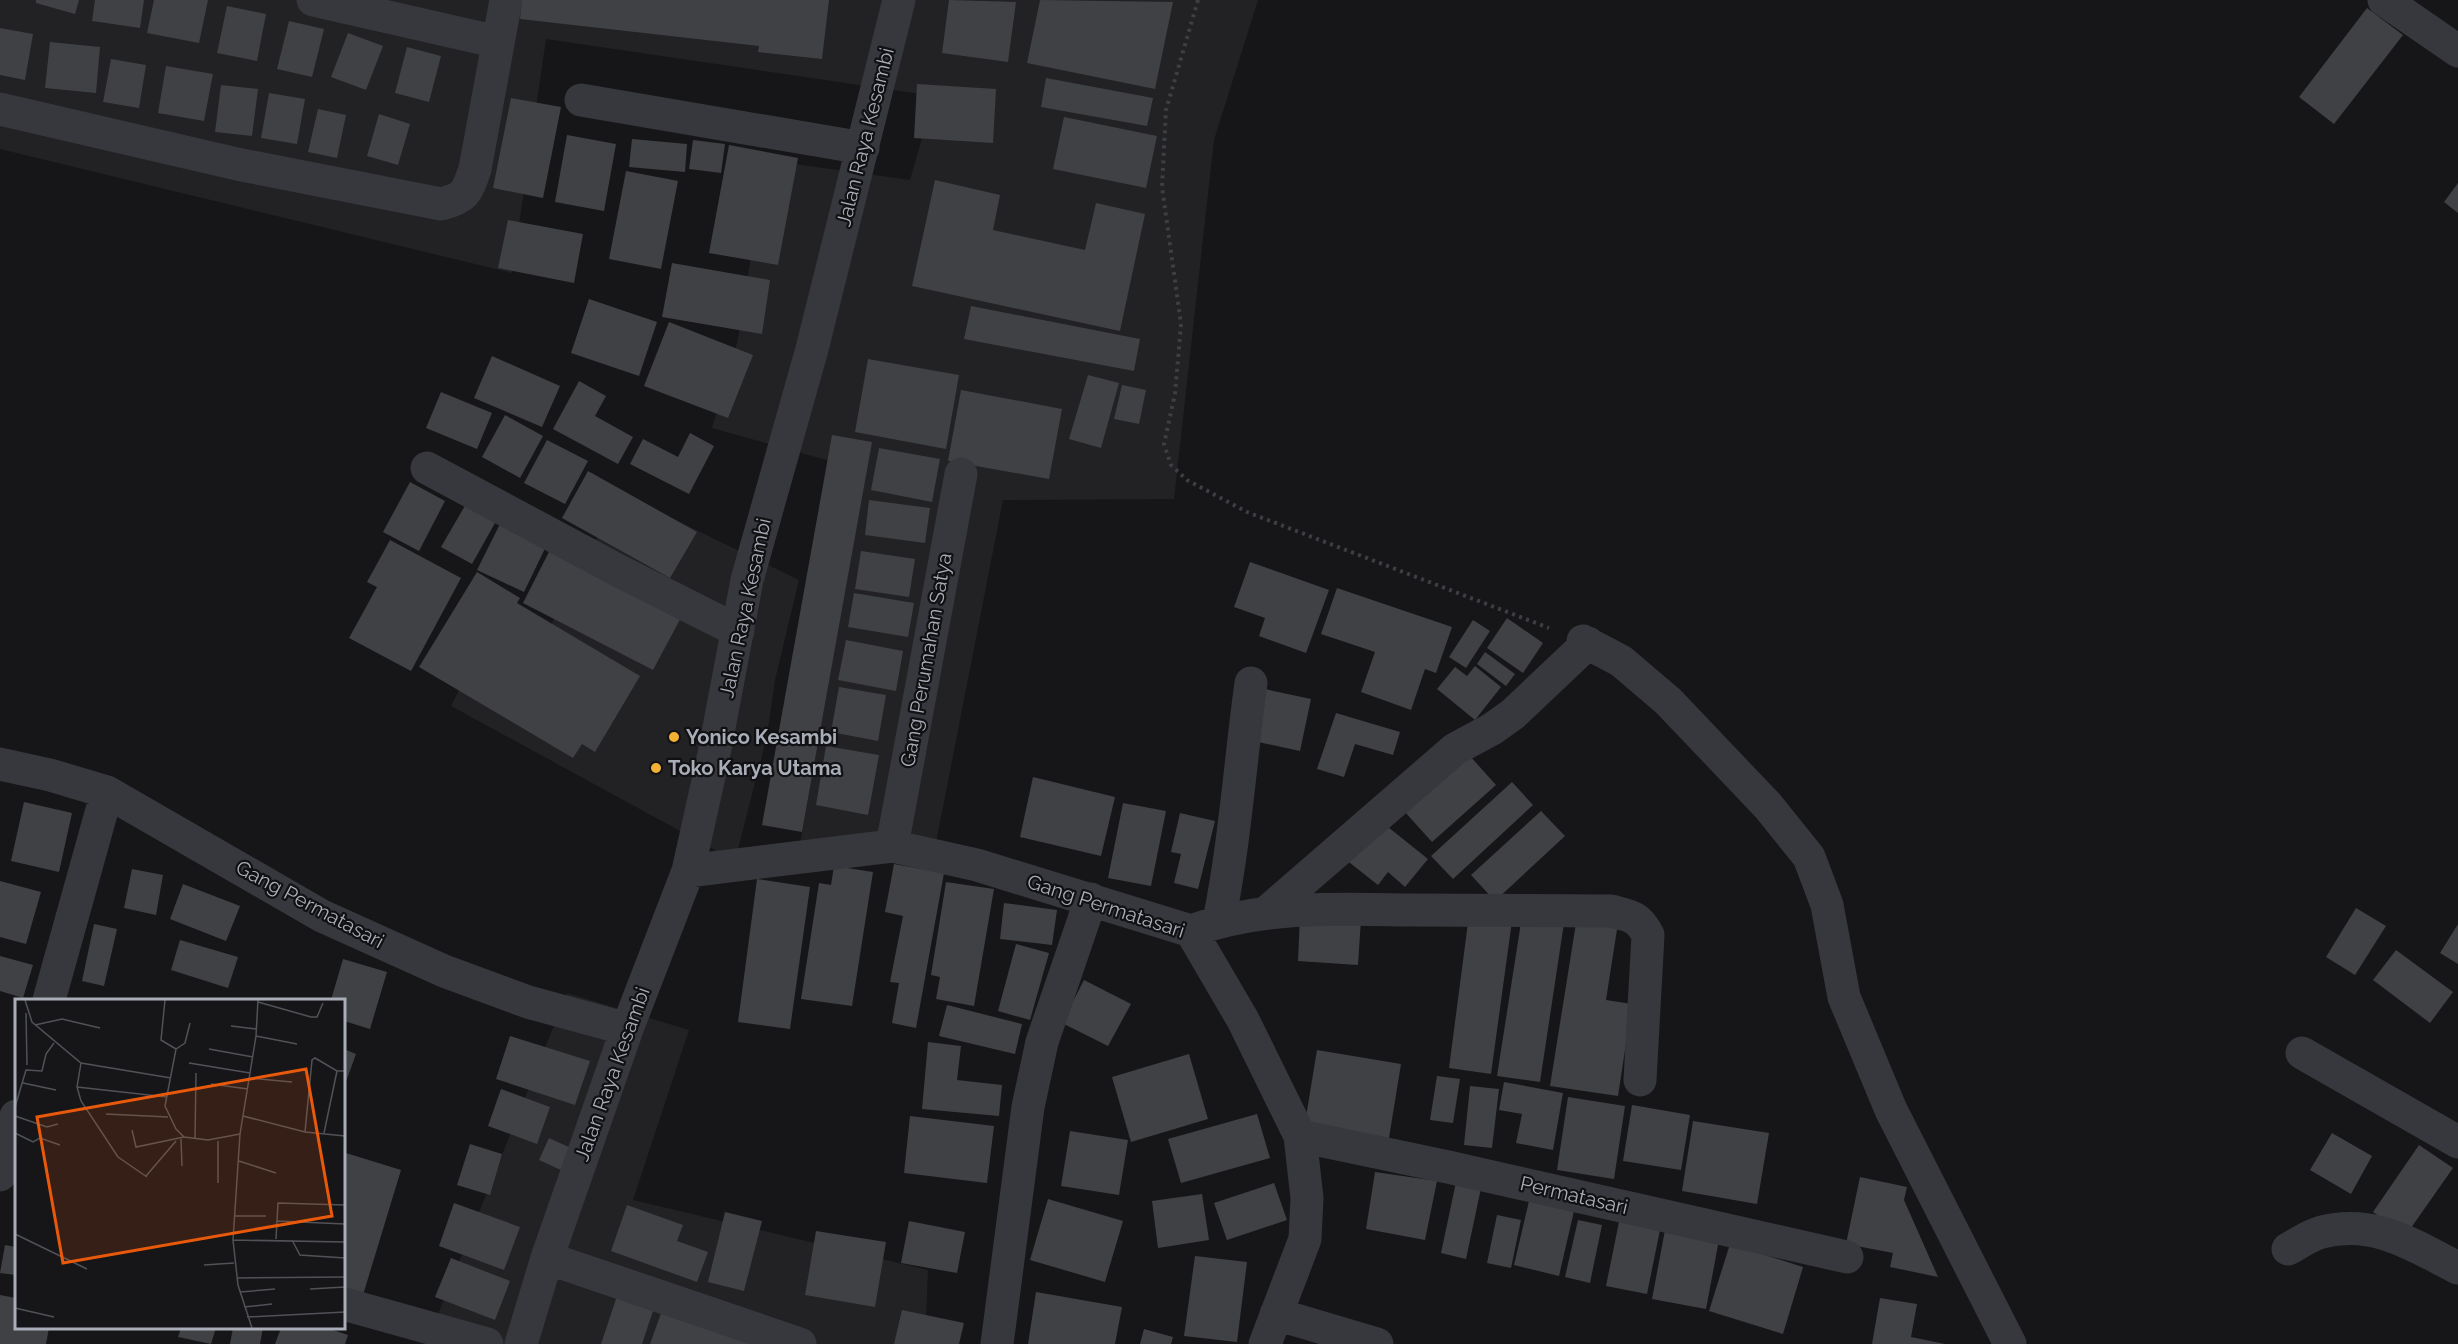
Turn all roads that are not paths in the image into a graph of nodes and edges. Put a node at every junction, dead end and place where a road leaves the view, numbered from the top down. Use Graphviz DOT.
graph roads {
  1 [pos="313,0"];
  2 [pos="506,0"];
  3 [pos="899,0"];
  4 [pos="2384,0"];
  5 [pos="498,42"];
  6 [pos="2458,51"];
  7 [pos="581,100"];
  8 [pos="0,109"];
  9 [pos="863,148"];
  10 [pos="427,468"];
  11 [pos="960,474"];
  12 [pos="738,631"];
  13 [pos="1251,683"];
  14 [pos="0,764"];
  15 [pos="107,792"];
  16 [pos="892,846"];
  17 [pos="688,871"];
  18 [pos="1091,899"];
  19 [pos="1267,912"];
  20 [pos="1205,926"];
  21 [pos="49,999"];
  22 [pos="627,1029"];
  23 [pos="2302,1053"];
  24 [pos="1640,1080"];
  25 [pos="15,1120"];
  26 [pos="1300,1136"];
  27 [pos="2458,1142"];
  28 [pos="0,1175"];
  29 [pos="2288,1249"];
  30 [pos="1847,1257"];
  31 [pos="548,1258"];
  32 [pos="2458,1268"];
  33 [pos="345,1304"];
  34 [pos="1270,1329"];
  35 [pos="487,1344"];
  36 [pos="521,1344"];
  37 [pos="800,1344"];
  38 [pos="997,1344"];
  39 [pos="1377,1344"];
  40 [pos="2010,1344"];
  1 -- 5 [label="street"];
  2 -- 5 [label="street"];
  3 -- 9 [label="street, Jalan Raya Kesambi"];
  4 -- 6 [label="street"];
  5 -- 8 [label="street"];
  7 -- 9 [label="street"];
  9 -- 12 [label="street, Jalan Raya Kesambi"];
  10 -- 12 [label="street"];
  11 -- 16 [label="street, Gang Perumahan Satya"];
  12 -- 17 [label="street, Jalan Raya Kesambi"];
  13 -- 20 [label="street"];
  14 -- 15 [label="street, Gang Permatasari"];
  15 -- 21 [label="street"];
  15 -- 22 [label="street, Gang Permatasari"];
  16 -- 17 [label="street, Gang Permatasari"];
  16 -- 18 [label="street, Gang Permatasari"];
  17 -- 22 [label="street, Jalan Raya Kesambi"];
  18 -- 20 [label="street, Gang Permatasari"];
  18 -- 38 [label="street"];
  19 -- 20 [label="street"];
  19 -- 24 [label="street"];
  19 -- 40 [label="street"];
  20 -- 26 [label="street, Gang Permatasari"];
  22 -- 31 [label="street, Jalan Raya Kesambi"];
  23 -- 27 [label="street"];
  25 -- 28 [label="street"];
  26 -- 30 [label="street, Permatasari"];
  26 -- 34 [label="street, Gang Permatasari"];
  29 -- 32 [label="street"];
  31 -- 36 [label="street, Jalan Raya Kesambi"];
  31 -- 37 [label="street"];
  33 -- 35 [label="street"];
  34 -- 39 [label="street"];
}
